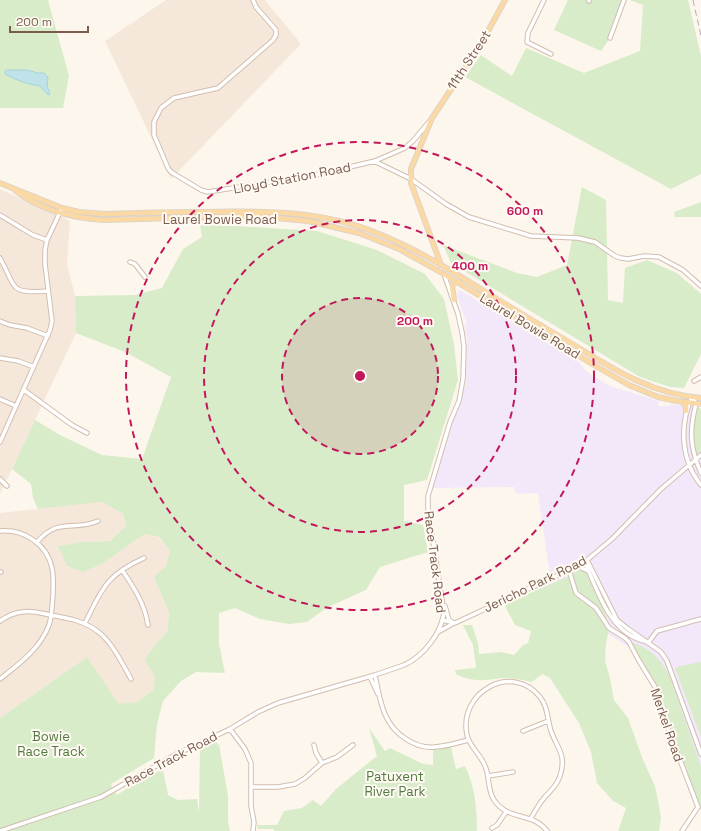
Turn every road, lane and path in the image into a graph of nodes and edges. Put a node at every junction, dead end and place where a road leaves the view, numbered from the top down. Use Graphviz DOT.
graph roads {
  1 [pos="253,0"];
  2 [pos="505,0"];
  3 [pos="544,0"];
  4 [pos="624,0"];
  5 [pos="610,38"];
  6 [pos="551,54"];
  7 [pos="432,118"];
  8 [pos="375,161"];
  9 [pos="411,179"];
  10 [pos="0,183"];
  11 [pos="61,210"];
  12 [pos="0,215"];
  13 [pos="47,240"];
  14 [pos="435,248"];
  15 [pos="0,258"];
  16 [pos="428,258"];
  17 [pos="130,262"];
  18 [pos="441,265"];
  19 [pos="444,274"];
  20 [pos="145,277"];
  21 [pos="459,282"];
  22 [pos="701,286"];
  23 [pos="48,291"];
  24 [pos="454,300"];
  25 [pos="0,321"];
  26 [pos="48,336"];
  27 [pos="0,358"];
  28 [pos="34,367"];
  29 [pos="701,377"];
  30 [pos="694,381"];
  31 [pos="24,390"];
  32 [pos="692,397"];
  33 [pos="701,398"];
  34 [pos="0,399"];
  35 [pos="682,402"];
  36 [pos="689,403"];
  37 [pos="698,404"];
  38 [pos="16,406"];
  39 [pos="686,411"];
  40 [pos="87,433"];
  41 [pos="0,442"];
  42 [pos="701,455"];
  43 [pos="695,461"];
  44 [pos="690,465"];
  45 [pos="701,473"];
  46 [pos="0,479"];
  47 [pos="701,485"];
  48 [pos="7,486"];
  49 [pos="98,521"];
  50 [pos="0,531"];
  51 [pos="37,542"];
  52 [pos="597,552"];
  53 [pos="144,558"];
  54 [pos="586,560"];
  55 [pos="577,566"];
  56 [pos="122,570"];
  57 [pos="569,570"];
  58 [pos="591,571"];
  59 [pos="442,600"];
  60 [pos="52,615"];
  61 [pos="701,619"];
  62 [pos="442,620"];
  63 [pos="0,621"];
  64 [pos="85,623"];
  65 [pos="454,623"];
  66 [pos="148,625"];
  67 [pos="435,636"];
  68 [pos="648,643"];
  69 [pos="375,675"];
  70 [pos="370,677"];
  71 [pos="0,679"];
  72 [pos="132,679"];
  73 [pos="380,699"];
  74 [pos="548,721"];
  75 [pos="230,729"];
  76 [pos="523,731"];
  77 [pos="468,740"];
  78 [pos="314,745"];
  79 [pos="353,745"];
  80 [pos="701,754"];
  81 [pos="322,763"];
  82 [pos="513,772"];
  83 [pos="488,776"];
  84 [pos="252,787"];
  85 [pos="506,812"];
  86 [pos="531,818"];
  87 [pos="492,828"];
  88 [pos="0,830"];
  89 [pos="253,831"];
  90 [pos="547,831"];
  91 [pos="682,831"];
  1 -- 8 [label="street, Lloyd Station Road"];
  2 -- 7 [label="main road, 11th Street"];
  3 -- 6 [label="street"];
  4 -- 5 [label="street"];
  7 -- 8 [label="street, Lloyd Station Road"];
  7 -- 9 [label="main road"];
  8 -- 9 [label="street"];
  9 -- 14 [label="main road, Race Track Road"];
  9 -- 22 [label="street"];
  10 -- 11 [label="main road, Laurel Bowie Road"];
  11 -- 13 [label="street"];
  11 -- 16 [label="main road, Laurel Bowie Road"];
  11 -- 19 [label="main road, Laurel Bowie Road"];
  12 -- 13 [label="street"];
  13 -- 23 [label="street"];
  14 -- 16 [label="main road"];
  14 -- 18 [label="main road, Race Track Road"];
  15 -- 23 [label="street"];
  16 -- 18 [label="main road, Laurel Bowie Road"];
  17 -- 20 [label="street"];
  18 -- 19 [label="main road, Race Track Road"];
  18 -- 32 [label="main road, Laurel Bowie Road"];
  19 -- 21 [label="main road, Laurel Bowie Road"];
  19 -- 24 [label="street, Race Track Road"];
  21 -- 24 [label="main road"];
  21 -- 35 [label="main road, Laurel Bowie Road"];
  23 -- 26 [label="street"];
  24 -- 59 [label="street, Race Track Road"];
  25 -- 26 [label="street"];
  26 -- 28 [label="street"];
  27 -- 28 [label="street"];
  28 -- 31 [label="street"];
  29 -- 30 [label="street"];
  31 -- 38 [label="street"];
  31 -- 40 [label="street"];
  32 -- 33 [label="main road, Laurel Bowie Road"];
  32 -- 36 [label="street"];
  32 -- 37 [label="street"];
  34 -- 38 [label="street"];
  35 -- 36 [label="main road, Laurel Bowie Road"];
  35 -- 39 [label="main road"];
  36 -- 37 [label="main road, Laurel Bowie Road"];
  36 -- 39 [label="street"];
  37 -- 43 [label="street"];
  38 -- 41 [label="street"];
  39 -- 44 [label="street"];
  42 -- 43 [label="street, Jericho Park Road"];
  43 -- 44 [label="street, Jericho Park Road"];
  43 -- 45 [label="street"];
  44 -- 47 [label="street"];
  44 -- 52 [label="street, Jericho Park Road"];
  46 -- 48 [label="street"];
  49 -- 51 [label="street"];
  50 -- 51 [label="street"];
  51 -- 60 [label="street"];
  52 -- 54 [label="street, Jericho Park Road"];
  52 -- 58 [label="street"];
  53 -- 56 [label="street"];
  54 -- 55 [label="street, Jericho Park Road"];
  54 -- 58 [label="street"];
  55 -- 57 [label="street, Jericho Park Road"];
  55 -- 58 [label="street"];
  56 -- 64 [label="street"];
  56 -- 66 [label="street"];
  57 -- 65 [label="street, Jericho Park Road"];
  57 -- 91 [label="street, Merkel Road"];
  58 -- 68 [label="street"];
  59 -- 62 [label="street, Race Track Road"];
  59 -- 65 [label="street"];
  60 -- 63 [label="street"];
  60 -- 64 [label="street"];
  60 -- 71 [label="street"];
  61 -- 68 [label="street"];
  62 -- 65 [label="street"];
  62 -- 67 [label="street, Race Track Road"];
  64 -- 72 [label="street"];
  65 -- 67 [label="street, Jericho Park Road"];
  67 -- 69 [label="street, Race Track Road"];
  68 -- 80 [label="street"];
  69 -- 70 [label="street, Race Track Road"];
  69 -- 73 [label="street"];
  70 -- 73 [label="street"];
  70 -- 75 [label="street, Race Track Road"];
  73 -- 77 [label="street"];
  74 -- 76 [label="street"];
  74 -- 77 [label="street"];
  74 -- 86 [label="street"];
  75 -- 84 [label="street"];
  75 -- 88 [label="street, Race Track Road"];
  77 -- 83 [label="street"];
  78 -- 81 [label="street"];
  79 -- 81 [label="street"];
  81 -- 84 [label="street"];
  82 -- 83 [label="street"];
  83 -- 85 [label="street"];
  84 -- 89 [label="street"];
  85 -- 86 [label="street"];
  85 -- 87 [label="street"];
  86 -- 90 [label="street"];
}
